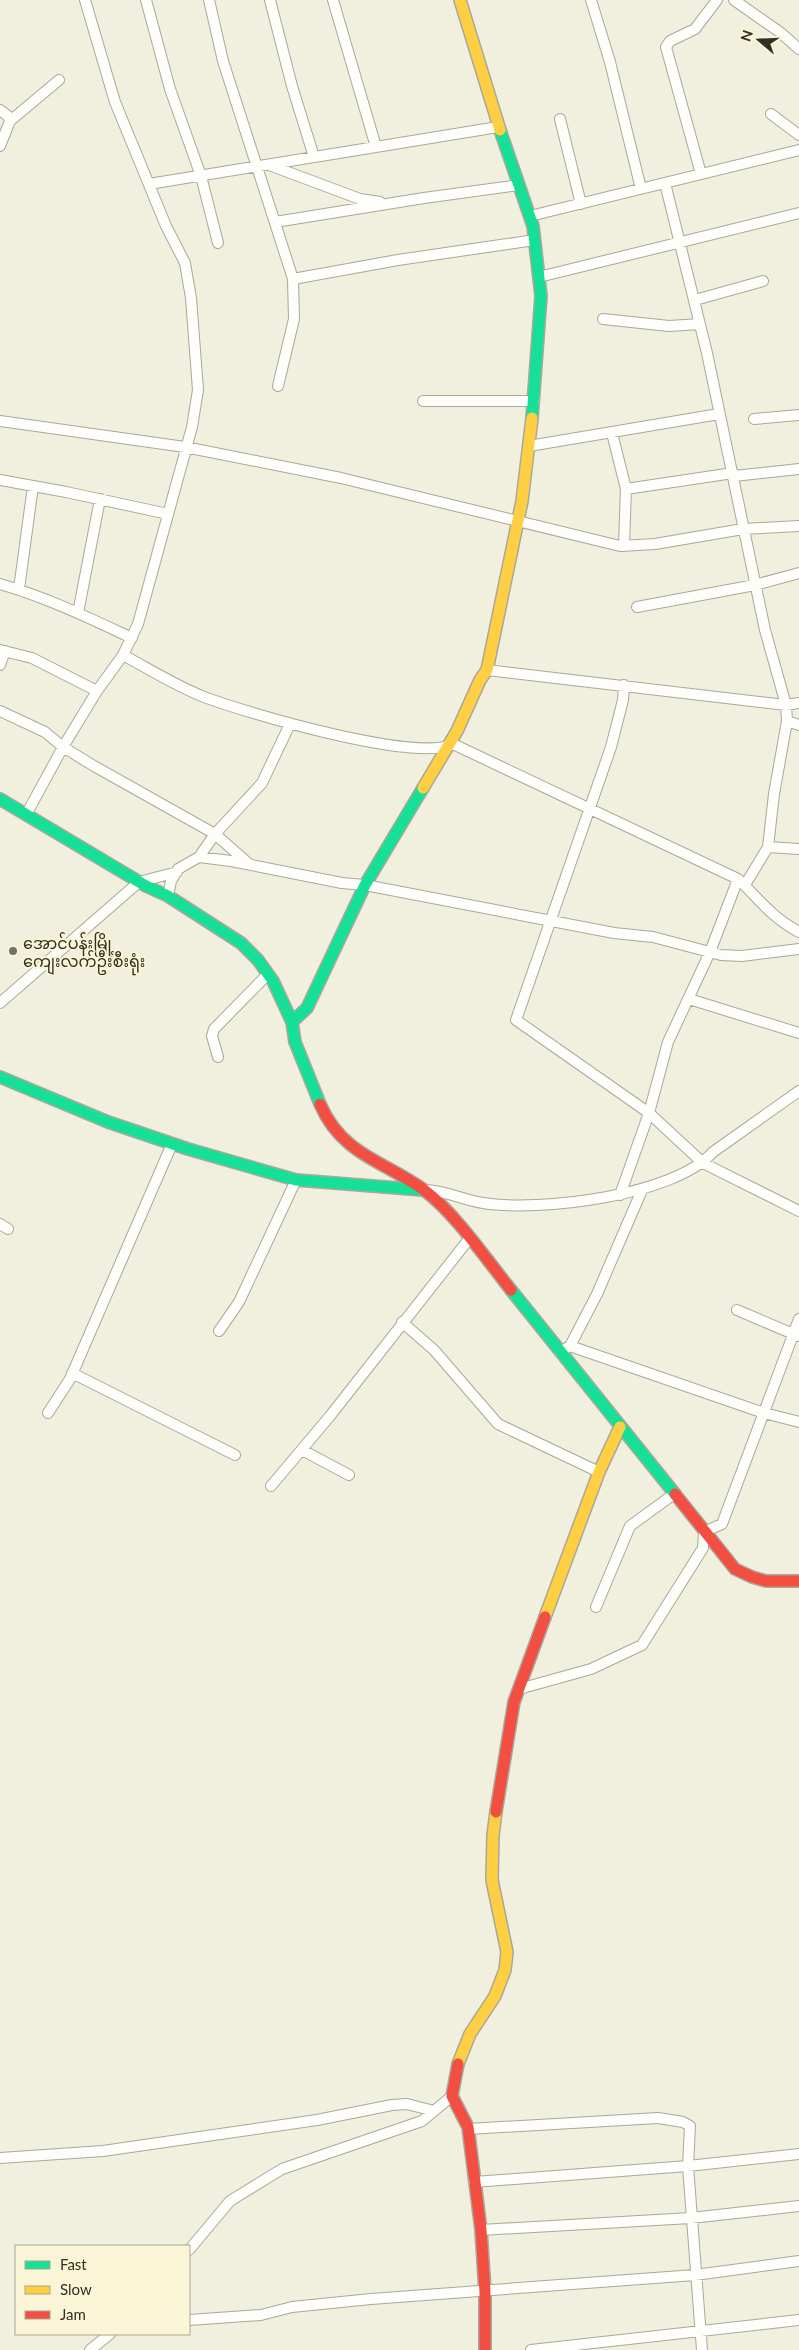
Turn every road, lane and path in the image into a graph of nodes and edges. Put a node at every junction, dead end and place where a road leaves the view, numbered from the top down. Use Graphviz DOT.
graph roads {
  1 [pos="85,0"];
  2 [pos="146,0"];
  3 [pos="209,0"];
  4 [pos="270,0"];
  5 [pos="333,0"];
  6 [pos="460,0"];
  7 [pos="591,0"];
  8 [pos="717,0"];
  9 [pos="734,0"];
  10 [pos="799,49"];
  11 [pos="59,80"];
  12 [pos="0,110"];
  13 [pos="771,114"];
  14 [pos="560,119"];
  15 [pos="10,121"];
  16 [pos="498,126"];
  17 [pos="799,135"];
  18 [pos="0,146"];
  19 [pos="376,147"];
  20 [pos="799,150"];
  21 [pos="314,157"];
  22 [pos="262,165"];
  23 [pos="701,174"];
  24 [pos="201,176"];
  25 [pos="665,183"];
  26 [pos="149,184"];
  27 [pos="519,185"];
  28 [pos="642,189"];
  29 [pos="386,204"];
  30 [pos="581,204"];
  31 [pos="799,213"];
  32 [pos="530,216"];
  33 [pos="275,222"];
  34 [pos="535,240"];
  35 [pos="680,242"];
  36 [pos="218,243"];
  37 [pos="539,277"];
  38 [pos="293,279"];
  39 [pos="763,281"];
  40 [pos="694,300"];
  41 [pos="603,319"];
  42 [pos="700,324"];
  43 [pos="278,386"];
  44 [pos="423,401"];
  45 [pos="534,401"];
  46 [pos="719,414"];
  47 [pos="799,415"];
  48 [pos="754,419"];
  49 [pos="0,421"];
  50 [pos="612,433"];
  51 [pos="529,446"];
  52 [pos="185,447"];
  53 [pos="799,469"];
  54 [pos="734,474"];
  55 [pos="0,480"];
  56 [pos="34,486"];
  57 [pos="626,487"];
  58 [pos="100,499"];
  59 [pos="168,514"];
  60 [pos="518,521"];
  61 [pos="799,526"];
  62 [pos="742,528"];
  63 [pos="624,546"];
  64 [pos="799,572"];
  65 [pos="0,584"];
  66 [pos="755,585"];
  67 [pos="20,589"];
  68 [pos="637,607"];
  69 [pos="78,613"];
  70 [pos="132,638"];
  71 [pos="2,650"];
  72 [pos="123,655"];
  73 [pos="0,665"];
  74 [pos="487,670"];
  75 [pos="624,685"];
  76 [pos="97,691"];
  77 [pos="799,694"];
  78 [pos="799,702"];
  79 [pos="786,705"];
  80 [pos="0,711"];
  81 [pos="787,721"];
  82 [pos="290,724"];
  83 [pos="799,725"];
  84 [pos="63,746"];
  85 [pos="446,748"];
  86 [pos="0,798"];
  87 [pos="590,810"];
  88 [pos="27,813"];
  89 [pos="215,834"];
  90 [pos="768,846"];
  91 [pos="799,848"];
  92 [pos="199,857"];
  93 [pos="250,864"];
  94 [pos="177,872"];
  95 [pos="139,882"];
  96 [pos="741,882"];
  97 [pos="365,885"];
  98 [pos="168,896"];
  99 [pos="550,920"];
  100 [pos="799,932"];
  101 [pos="799,949"];
  102 [pos="710,952"];
  103 [pos="268,974"];
  104 [pos="689,999"];
  105 [pos="0,1003"];
  106 [pos="292,1022"];
  107 [pos="799,1033"];
  108 [pos="218,1057"];
  109 [pos="0,1077"];
  110 [pos="799,1091"];
  111 [pos="649,1113"];
  112 [pos="172,1144"];
  113 [pos="703,1163"];
  114 [pos="296,1180"];
  115 [pos="424,1190"];
  116 [pos="642,1190"];
  117 [pos="620,1196"];
  118 [pos="799,1211"];
  119 [pos="469,1239"];
  120 [pos="737,1310"];
  121 [pos="799,1319"];
  122 [pos="402,1322"];
  123 [pos="219,1331"];
  124 [pos="796,1335"];
  125 [pos="565,1349"];
  126 [pos="72,1373"];
  127 [pos="48,1412"];
  128 [pos="764,1413"];
  129 [pos="799,1422"];
  130 [pos="620,1427"];
  131 [pos="302,1450"];
  132 [pos="235,1455"];
  133 [pos="599,1472"];
  134 [pos="349,1475"];
  135 [pos="271,1486"];
  136 [pos="674,1494"];
  137 [pos="704,1532"];
  138 [pos="799,1581"];
  139 [pos="596,1607"];
  140 [pos="519,1689"];
  141 [pos="452,2096"];
  142 [pos="434,2110"];
  143 [pos="468,2129"];
  144 [pos="799,2154"];
  145 [pos="0,2158"];
  146 [pos="688,2166"];
  147 [pos="474,2182"];
  148 [pos="799,2206"];
  149 [pos="691,2218"];
  150 [pos="481,2230"];
  151 [pos="190,2249"];
  152 [pos="799,2261"];
  153 [pos="695,2275"];
  154 [pos="485,2292"];
  155 [pos="190,2320"];
  156 [pos="799,2320"];
  157 [pos="699,2330"];
  158 [pos="109,2335"];
  159 [pos="90,2350"];
  160 [pos="486,2350"];
  161 [pos="531,2350"];
  162 [pos="702,2350"];
  1 -- 26 [label="street"];
  2 -- 24 [label="street"];
  3 -- 22 [label="street"];
  4 -- 21 [label="street"];
  5 -- 19 [label="street"];
  6 -- 16 [label="street"];
  7 -- 28 [label="street"];
  8 -- 23 [label="street"];
  9 -- 10 [label="street"];
  11 -- 15 [label="street"];
  12 -- 15 [label="street"];
  13 -- 17 [label="street"];
  14 -- 30 [label="street"];
  15 -- 18 [label="street"];
  16 -- 19 [label="street"];
  16 -- 27 [label="street"];
  19 -- 21 [label="street"];
  20 -- 23 [label="street"];
  21 -- 22 [label="street"];
  22 -- 24 [label="street"];
  22 -- 29 [label="street"];
  22 -- 33 [label="street"];
  23 -- 25 [label="street"];
  24 -- 26 [label="street"];
  24 -- 36 [label="street"];
  25 -- 28 [label="street"];
  25 -- 35 [label="street"];
  26 -- 52 [label="street"];
  27 -- 29 [label="street"];
  27 -- 32 [label="street"];
  28 -- 30 [label="street"];
  29 -- 33 [label="street"];
  30 -- 32 [label="street"];
  31 -- 35 [label="street"];
  32 -- 34 [label="street"];
  33 -- 38 [label="street"];
  34 -- 37 [label="street"];
  34 -- 38 [label="street"];
  35 -- 37 [label="street"];
  35 -- 40 [label="street"];
  37 -- 45 [label="street"];
  38 -- 43 [label="street"];
  39 -- 40 [label="street"];
  40 -- 42 [label="street"];
  41 -- 42 [label="street"];
  42 -- 46 [label="street"];
  44 -- 45 [label="street"];
  45 -- 51 [label="street"];
  46 -- 50 [label="street"];
  46 -- 54 [label="street"];
  47 -- 48 [label="street"];
  49 -- 52 [label="street"];
  50 -- 51 [label="street"];
  50 -- 57 [label="street"];
  51 -- 60 [label="street"];
  52 -- 59 [label="street"];
  52 -- 60 [label="street"];
  53 -- 54 [label="street"];
  54 -- 57 [label="street"];
  54 -- 62 [label="street"];
  55 -- 56 [label="street"];
  56 -- 58 [label="street"];
  56 -- 67 [label="street"];
  57 -- 63 [label="street"];
  58 -- 59 [label="street"];
  58 -- 69 [label="street"];
  59 -- 70 [label="street"];
  60 -- 63 [label="street"];
  60 -- 74 [label="street"];
  61 -- 62 [label="street"];
  62 -- 63 [label="street"];
  62 -- 66 [label="street"];
  64 -- 66 [label="street"];
  65 -- 67 [label="street"];
  66 -- 68 [label="street"];
  66 -- 79 [label="street"];
  67 -- 69 [label="street"];
  69 -- 70 [label="street"];
  70 -- 72 [label="street"];
  71 -- 73 [label="street"];
  71 -- 76 [label="street"];
  72 -- 76 [label="street"];
  72 -- 82 [label="street"];
  74 -- 75 [label="street"];
  74 -- 85 [label="street"];
  75 -- 79 [label="street"];
  75 -- 87 [label="street"];
  76 -- 84 [label="street"];
  77 -- 79 [label="street"];
  78 -- 79 [label="street"];
  79 -- 81 [label="street"];
  80 -- 84 [label="street"];
  81 -- 83 [label="street"];
  81 -- 90 [label="street"];
  82 -- 85 [label="street"];
  82 -- 89 [label="street"];
  84 -- 88 [label="street"];
  84 -- 89 [label="street"];
  85 -- 87 [label="street"];
  85 -- 97 [label="street"];
  86 -- 88 [label="street"];
  87 -- 96 [label="street"];
  87 -- 99 [label="street"];
  88 -- 95 [label="street"];
  89 -- 92 [label="street"];
  89 -- 93 [label="street"];
  90 -- 91 [label="street"];
  90 -- 96 [label="street"];
  92 -- 93 [label="street"];
  92 -- 94 [label="street"];
  93 -- 97 [label="street"];
  94 -- 95 [label="street"];
  94 -- 98 [label="street"];
  95 -- 98 [label="street"];
  95 -- 105 [label="street"];
  96 -- 100 [label="street"];
  96 -- 102 [label="street"];
  97 -- 99 [label="street"];
  97 -- 106 [label="street"];
  98 -- 103 [label="street"];
  99 -- 102 [label="street"];
  99 -- 111 [label="street"];
  101 -- 102 [label="street"];
  102 -- 104 [label="street"];
  103 -- 106 [label="street"];
  103 -- 108 [label="street"];
  104 -- 107 [label="street"];
  104 -- 111 [label="street"];
  106 -- 115 [label="street"];
  109 -- 112 [label="street"];
  110 -- 113 [label="street"];
  111 -- 113 [label="street"];
  111 -- 117 [label="street"];
  112 -- 114 [label="street"];
  112 -- 126 [label="street"];
  113 -- 116 [label="street"];
  113 -- 118 [label="street"];
  114 -- 115 [label="street"];
  114 -- 123 [label="street"];
  115 -- 117 [label="street"];
  115 -- 119 [label="street"];
  116 -- 117 [label="street"];
  116 -- 125 [label="street"];
  119 -- 122 [label="street"];
  119 -- 125 [label="street"];
  120 -- 124 [label="street"];
  121 -- 124 [label="street"];
  122 -- 131 [label="street"];
  122 -- 133 [label="street"];
  124 -- 128 [label="street"];
  125 -- 128 [label="street"];
  125 -- 130 [label="street"];
  126 -- 127 [label="street"];
  126 -- 132 [label="street"];
  128 -- 129 [label="street"];
  128 -- 137 [label="street"];
  130 -- 133 [label="street"];
  130 -- 136 [label="street"];
  131 -- 134 [label="street"];
  131 -- 135 [label="street"];
  133 -- 140 [label="street"];
  136 -- 137 [label="street"];
  136 -- 139 [label="street"];
  137 -- 138 [label="street"];
  137 -- 140 [label="street"];
  140 -- 141 [label="street"];
  141 -- 142 [label="street"];
  141 -- 143 [label="street"];
  142 -- 145 [label="street"];
  142 -- 151 [label="street"];
  143 -- 146 [label="street"];
  143 -- 147 [label="street"];
  144 -- 146 [label="street"];
  146 -- 147 [label="street"];
  146 -- 149 [label="street"];
  147 -- 150 [label="street"];
  148 -- 149 [label="street"];
  149 -- 150 [label="street"];
  149 -- 153 [label="street"];
  150 -- 154 [label="street"];
  152 -- 153 [label="street"];
  153 -- 154 [label="street"];
  153 -- 157 [label="street"];
  154 -- 155 [label="street"];
  154 -- 160 [label="street"];
  156 -- 157 [label="street"];
  157 -- 161 [label="street"];
  157 -- 162 [label="street"];
  158 -- 159 [label="street"];
}
